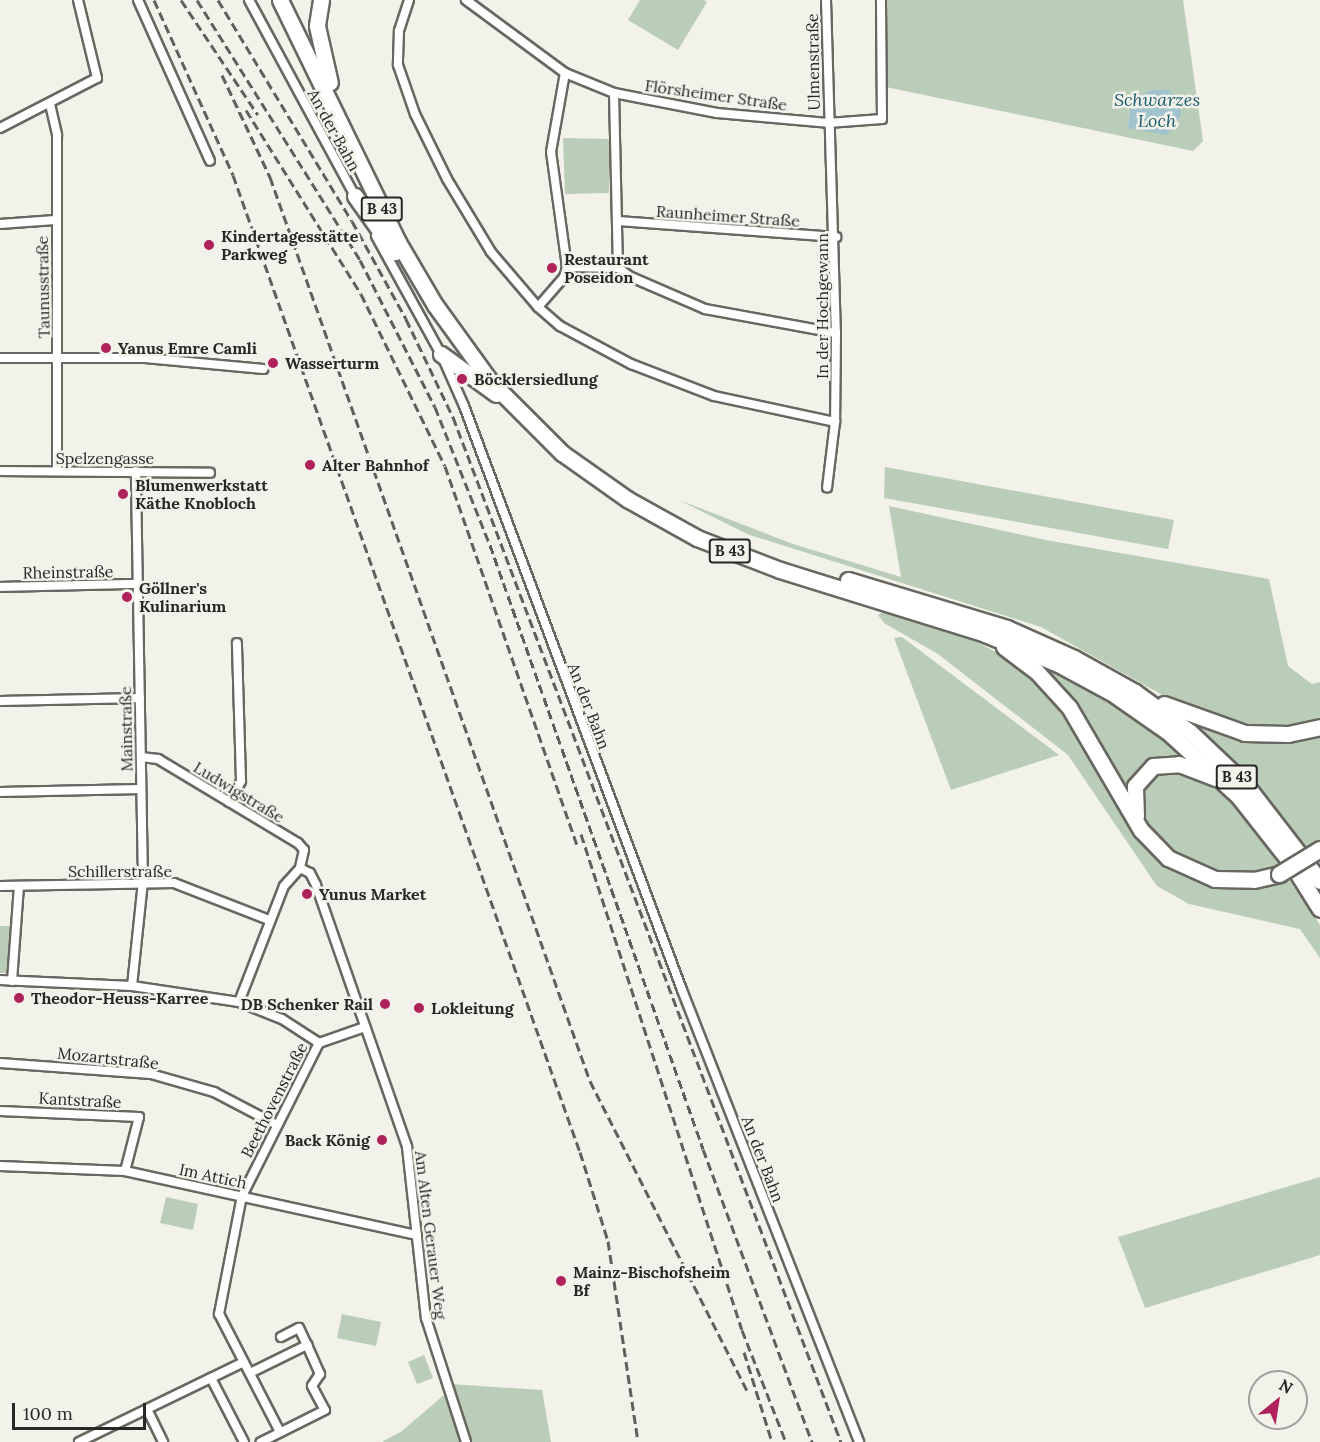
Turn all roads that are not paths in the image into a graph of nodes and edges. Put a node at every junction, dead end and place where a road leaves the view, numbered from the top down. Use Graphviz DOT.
graph roads {
  1 [pos="138,0"];
  2 [pos="249,0"];
  3 [pos="280,0"];
  4 [pos="290,0"];
  5 [pos="321,0"];
  6 [pos="409,0"];
  7 [pos="466,0"];
  8 [pos="826,0"];
  9 [pos="881,0"];
  10 [pos="80,1"];
  11 [pos="565,73"];
  12 [pos="330,83"];
  13 [pos="614,93"];
  14 [pos="50,104"];
  15 [pos="828,123"];
  16 [pos="0,128"];
  17 [pos="210,161"];
  18 [pos="355,196"];
  19 [pos="55,220"];
  20 [pos="618,221"];
  21 [pos="0,224"];
  22 [pos="836,237"];
  23 [pos="567,267"];
  24 [pos="618,267"];
  25 [pos="421,282"];
  26 [pos="538,307"];
  27 [pos="836,333"];
  28 [pos="441,354"];
  29 [pos="0,358"];
  30 [pos="57,358"];
  31 [pos="263,369"];
  32 [pos="509,402"];
  33 [pos="835,422"];
  34 [pos="0,471"];
  35 [pos="57,471"];
  36 [pos="136,471"];
  37 [pos="210,472"];
  38 [pos="827,488"];
  39 [pos="136,584"];
  40 [pos="0,587"];
  41 [pos="985,634"];
  42 [pos="237,644"];
  43 [pos="1135,692"];
  44 [pos="140,698"];
  45 [pos="0,701"];
  46 [pos="1320,727"];
  47 [pos="141,757"];
  48 [pos="1223,781"];
  49 [pos="141,789"];
  50 [pos="0,792"];
  51 [pos="229,802"];
  52 [pos="1141,830"];
  53 [pos="1320,849"];
  54 [pos="300,868"];
  55 [pos="1320,881"];
  56 [pos="143,882"];
  57 [pos="0,886"];
  58 [pos="19,886"];
  59 [pos="1320,909"];
  60 [pos="269,920"];
  61 [pos="0,980"];
  62 [pos="12,981"];
  63 [pos="132,986"];
  64 [pos="239,1002"];
  65 [pos="365,1027"];
  66 [pos="319,1043"];
  67 [pos="0,1063"];
  68 [pos="0,1111"];
  69 [pos="275,1124"];
  70 [pos="0,1166"];
  71 [pos="124,1171"];
  72 [pos="242,1196"];
  73 [pos="417,1235"];
  74 [pos="281,1337"];
  75 [pos="307,1345"];
  76 [pos="244,1362"];
  77 [pos="250,1373"];
  78 [pos="211,1378"];
  79 [pos="147,1409"];
  80 [pos="280,1432"];
  81 [pos="79,1442"];
  82 [pos="164,1442"];
  83 [pos="244,1442"];
  84 [pos="261,1442"];
  85 [pos="465,1442"];
  86 [pos="859,1442"];
  1 -- 17 [label="street"];
  2 -- 18 [label="street, An der Bahn"];
  3 -- 25 [label="highway, B 43"];
  4 -- 12 [label="highway, B 43"];
  5 -- 12 [label="highway"];
  6 -- 26 [label="street"];
  7 -- 11 [label="street, Flörsheimer Straße"];
  8 -- 15 [label="street, Ulmenstraße"];
  9 -- 15 [label="street, Flörsheimer Straße"];
  10 -- 14 [label="street"];
  11 -- 13 [label="street, Flörsheimer Straße"];
  11 -- 23 [label="street"];
  12 -- 43 [label="highway, B 43"];
  13 -- 15 [label="street, Flörsheimer Straße"];
  13 -- 20 [label="street"];
  14 -- 16 [label="street"];
  14 -- 19 [label="street, Taunusstraße"];
  15 -- 22 [label="street, In der Hochgewann"];
  18 -- 25 [label="highway"];
  18 -- 28 [label="street, An der Bahn"];
  19 -- 21 [label="street"];
  19 -- 30 [label="street, Taunusstraße"];
  20 -- 22 [label="street, Raunheimer Straße"];
  20 -- 24 [label="street"];
  22 -- 27 [label="street, In der Hochgewann"];
  23 -- 24 [label="street"];
  23 -- 26 [label="street"];
  24 -- 27 [label="street"];
  25 -- 32 [label="highway, B 43"];
  26 -- 33 [label="street"];
  27 -- 33 [label="street, In der Hochgewann"];
  28 -- 32 [label="highway"];
  28 -- 86 [label="street, An der Bahn"];
  29 -- 30 [label="street"];
  30 -- 31 [label="street"];
  30 -- 35 [label="street, Taunusstraße"];
  32 -- 41 [label="highway, B 43"];
  33 -- 38 [label="street, In der Hochgewann"];
  34 -- 35 [label="street, Spelzengasse"];
  35 -- 36 [label="street, Spelzengasse"];
  36 -- 37 [label="street, Spelzengasse"];
  36 -- 39 [label="street, Mainstraße"];
  39 -- 40 [label="street, Rheinstraße"];
  39 -- 44 [label="street, Mainstraße"];
  41 -- 48 [label="highway, B 43"];
  41 -- 52 [label="highway"];
  42 -- 51 [label="street"];
  43 -- 46 [label="highway"];
  43 -- 55 [label="highway, B 43"];
  44 -- 45 [label="street"];
  44 -- 47 [label="street, Mainstraße"];
  47 -- 49 [label="street, Mainstraße"];
  47 -- 51 [label="street, Ludwigstraße"];
  48 -- 52 [label="highway"];
  48 -- 59 [label="highway, B 43"];
  49 -- 50 [label="street"];
  49 -- 56 [label="street, Mainstraße"];
  51 -- 54 [label="street, Ludwigstraße"];
  52 -- 53 [label="highway, bridge"];
  54 -- 60 [label="street"];
  54 -- 65 [label="street, Am Alten Gerauer Weg"];
  56 -- 58 [label="street, Schillerstraße"];
  56 -- 60 [label="street, Schillerstraße"];
  56 -- 63 [label="street, Mainstraße"];
  57 -- 58 [label="street, Schillerstraße"];
  58 -- 62 [label="street"];
  60 -- 64 [label="street"];
  61 -- 62 [label="street"];
  62 -- 63 [label="street"];
  63 -- 64 [label="street"];
  64 -- 66 [label="street"];
  65 -- 66 [label="street, Beethovenstraße"];
  65 -- 73 [label="street, Am Alten Gerauer Weg"];
  66 -- 69 [label="street, Beethovenstraße"];
  67 -- 69 [label="street, Mozartstraße"];
  68 -- 71 [label="street, Kantstraße"];
  69 -- 72 [label="street, Beethovenstraße"];
  70 -- 71 [label="street, Im Attich"];
  71 -- 72 [label="street, Im Attich"];
  72 -- 73 [label="street, Im Attich"];
  72 -- 76 [label="street, Beethovenstraße"];
  73 -- 85 [label="street, Am Alten Gerauer Weg"];
  74 -- 75 [label="street"];
  75 -- 77 [label="street"];
  75 -- 80 [label="street"];
  76 -- 77 [label="street, Beethovenstraße"];
  76 -- 78 [label="street"];
  77 -- 80 [label="street, Beethovenstraße"];
  78 -- 79 [label="street"];
  78 -- 83 [label="street"];
  79 -- 81 [label="street"];
  79 -- 82 [label="street"];
  80 -- 84 [label="street"];
}
